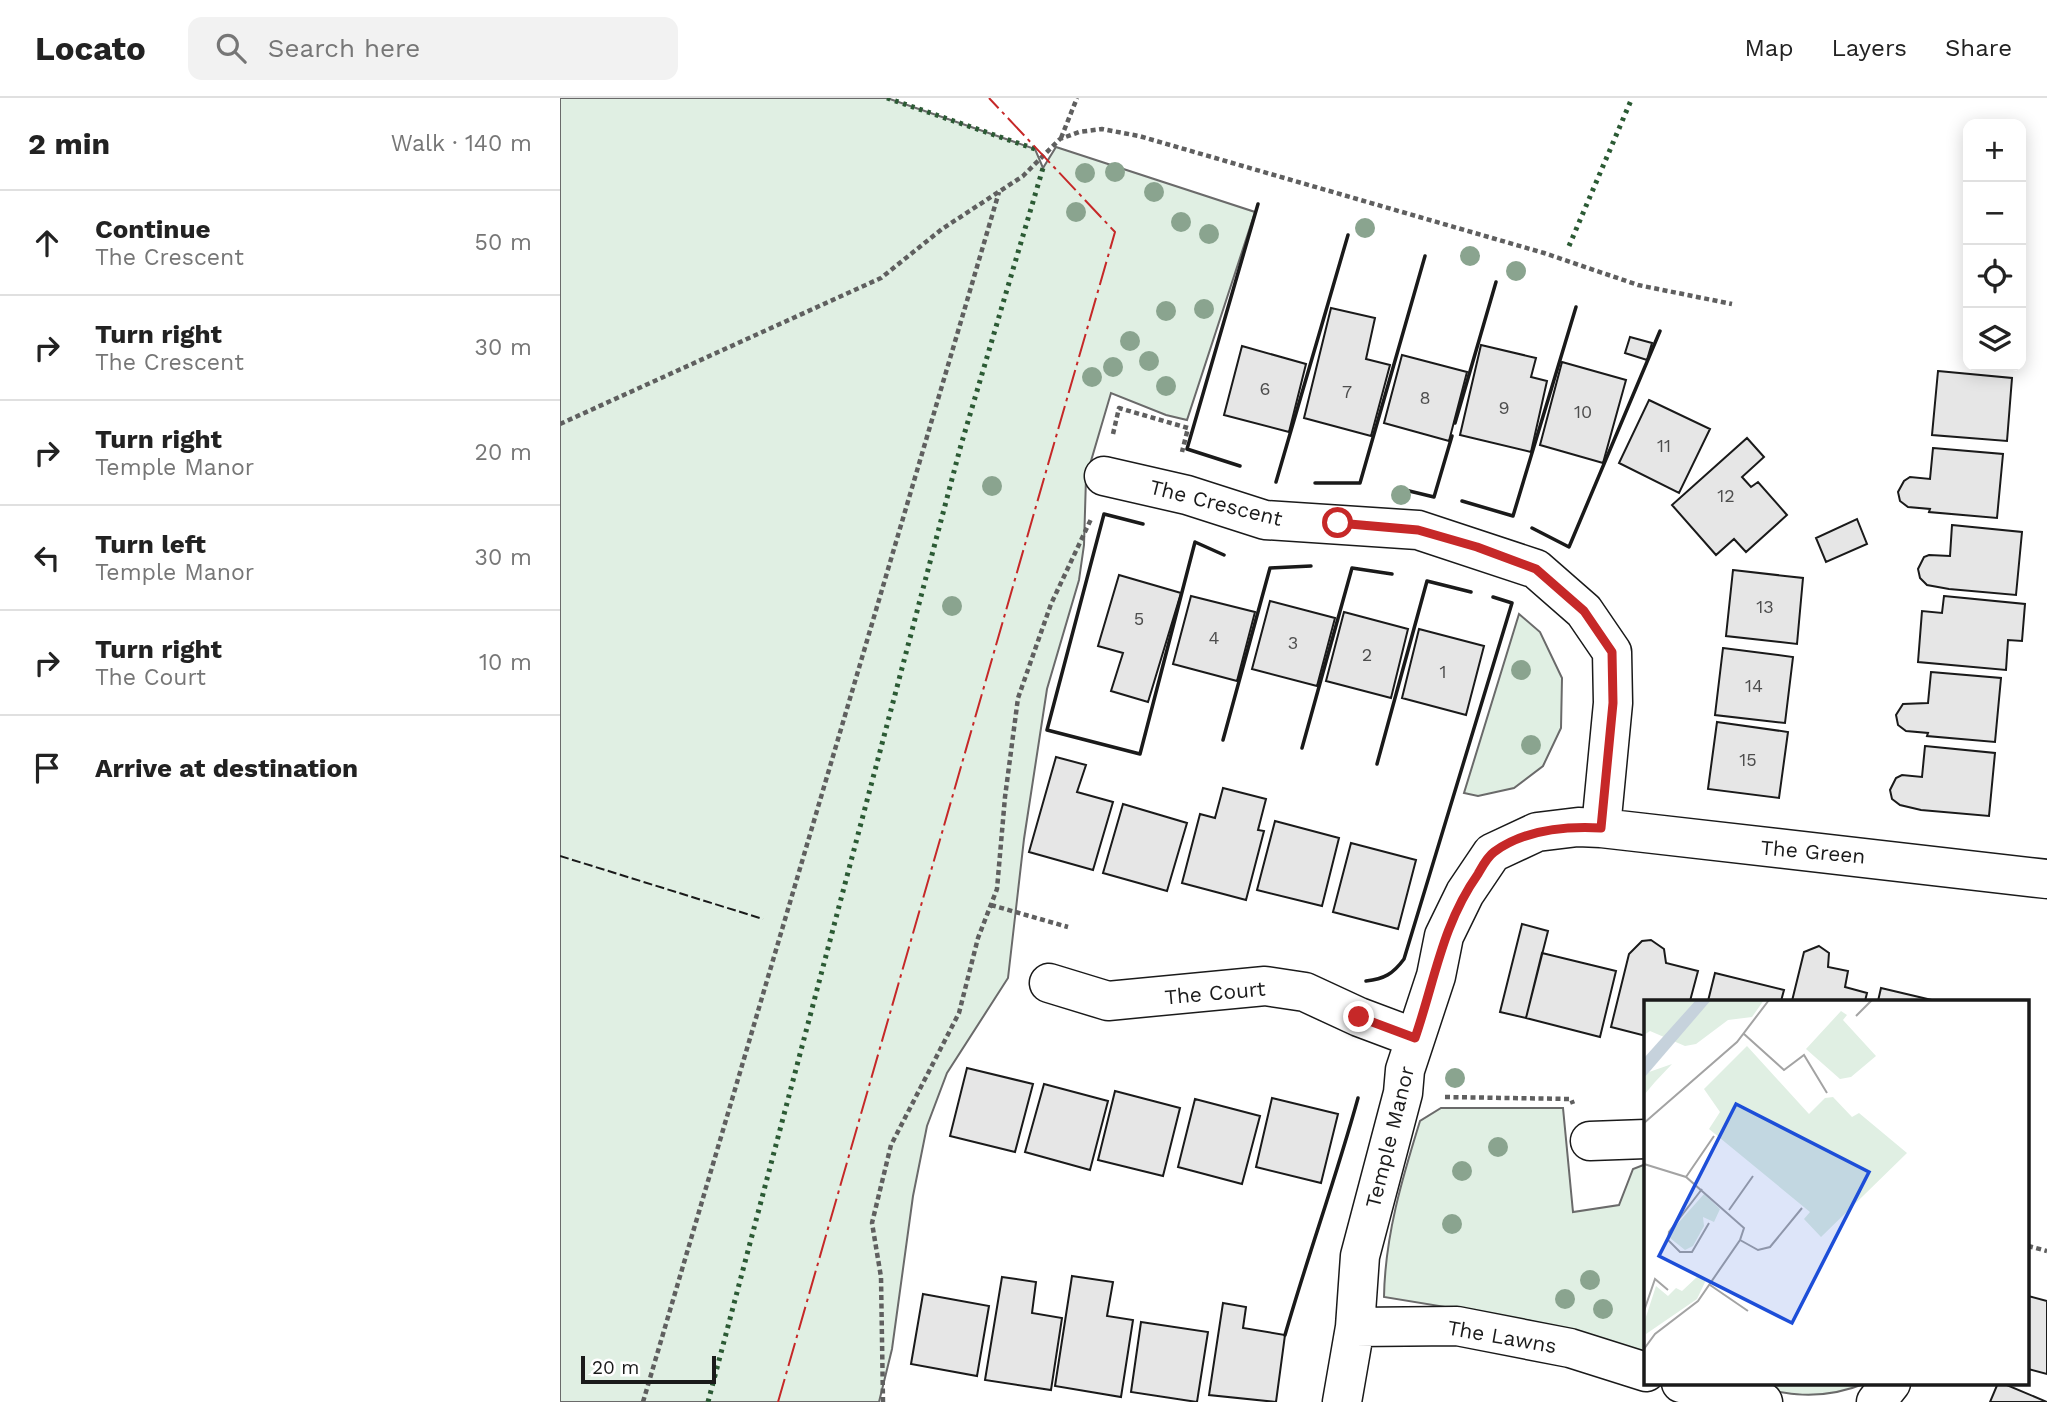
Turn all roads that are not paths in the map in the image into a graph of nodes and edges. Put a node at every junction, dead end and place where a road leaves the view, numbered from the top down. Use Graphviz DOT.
graph roads {
  1 [pos="1104,476"];
  2 [pos="1590,827"];
  3 [pos="2047,880"];
  4 [pos="1049,983"];
  5 [pos="1415,1038"];
  6 [pos="1644,1139"];
  7 [pos="1590,1140"];
  8 [pos="1355,1327"];
  9 [pos="1644,1371"];
  10 [pos="1685,1384"];
  11 [pos="1890,1384"];
  12 [pos="1342,1402"];
  13 [pos="1762,1402"];
  14 [pos="1877,1402"];
  1 -- 2 [label="street, The Crescent"];
  2 -- 3 [label="street, The Green"];
  2 -- 5 [label="street, Temple Manor"];
  4 -- 5 [label="street, The Court"];
  5 -- 8 [label="street, Temple Manor"];
  6 -- 7 [label="street"];
  8 -- 9 [label="street, The Lawns"];
  8 -- 12 [label="street, Temple Manor"];
  10 -- 13 [label="street"];
  11 -- 14 [label="street"];
}
